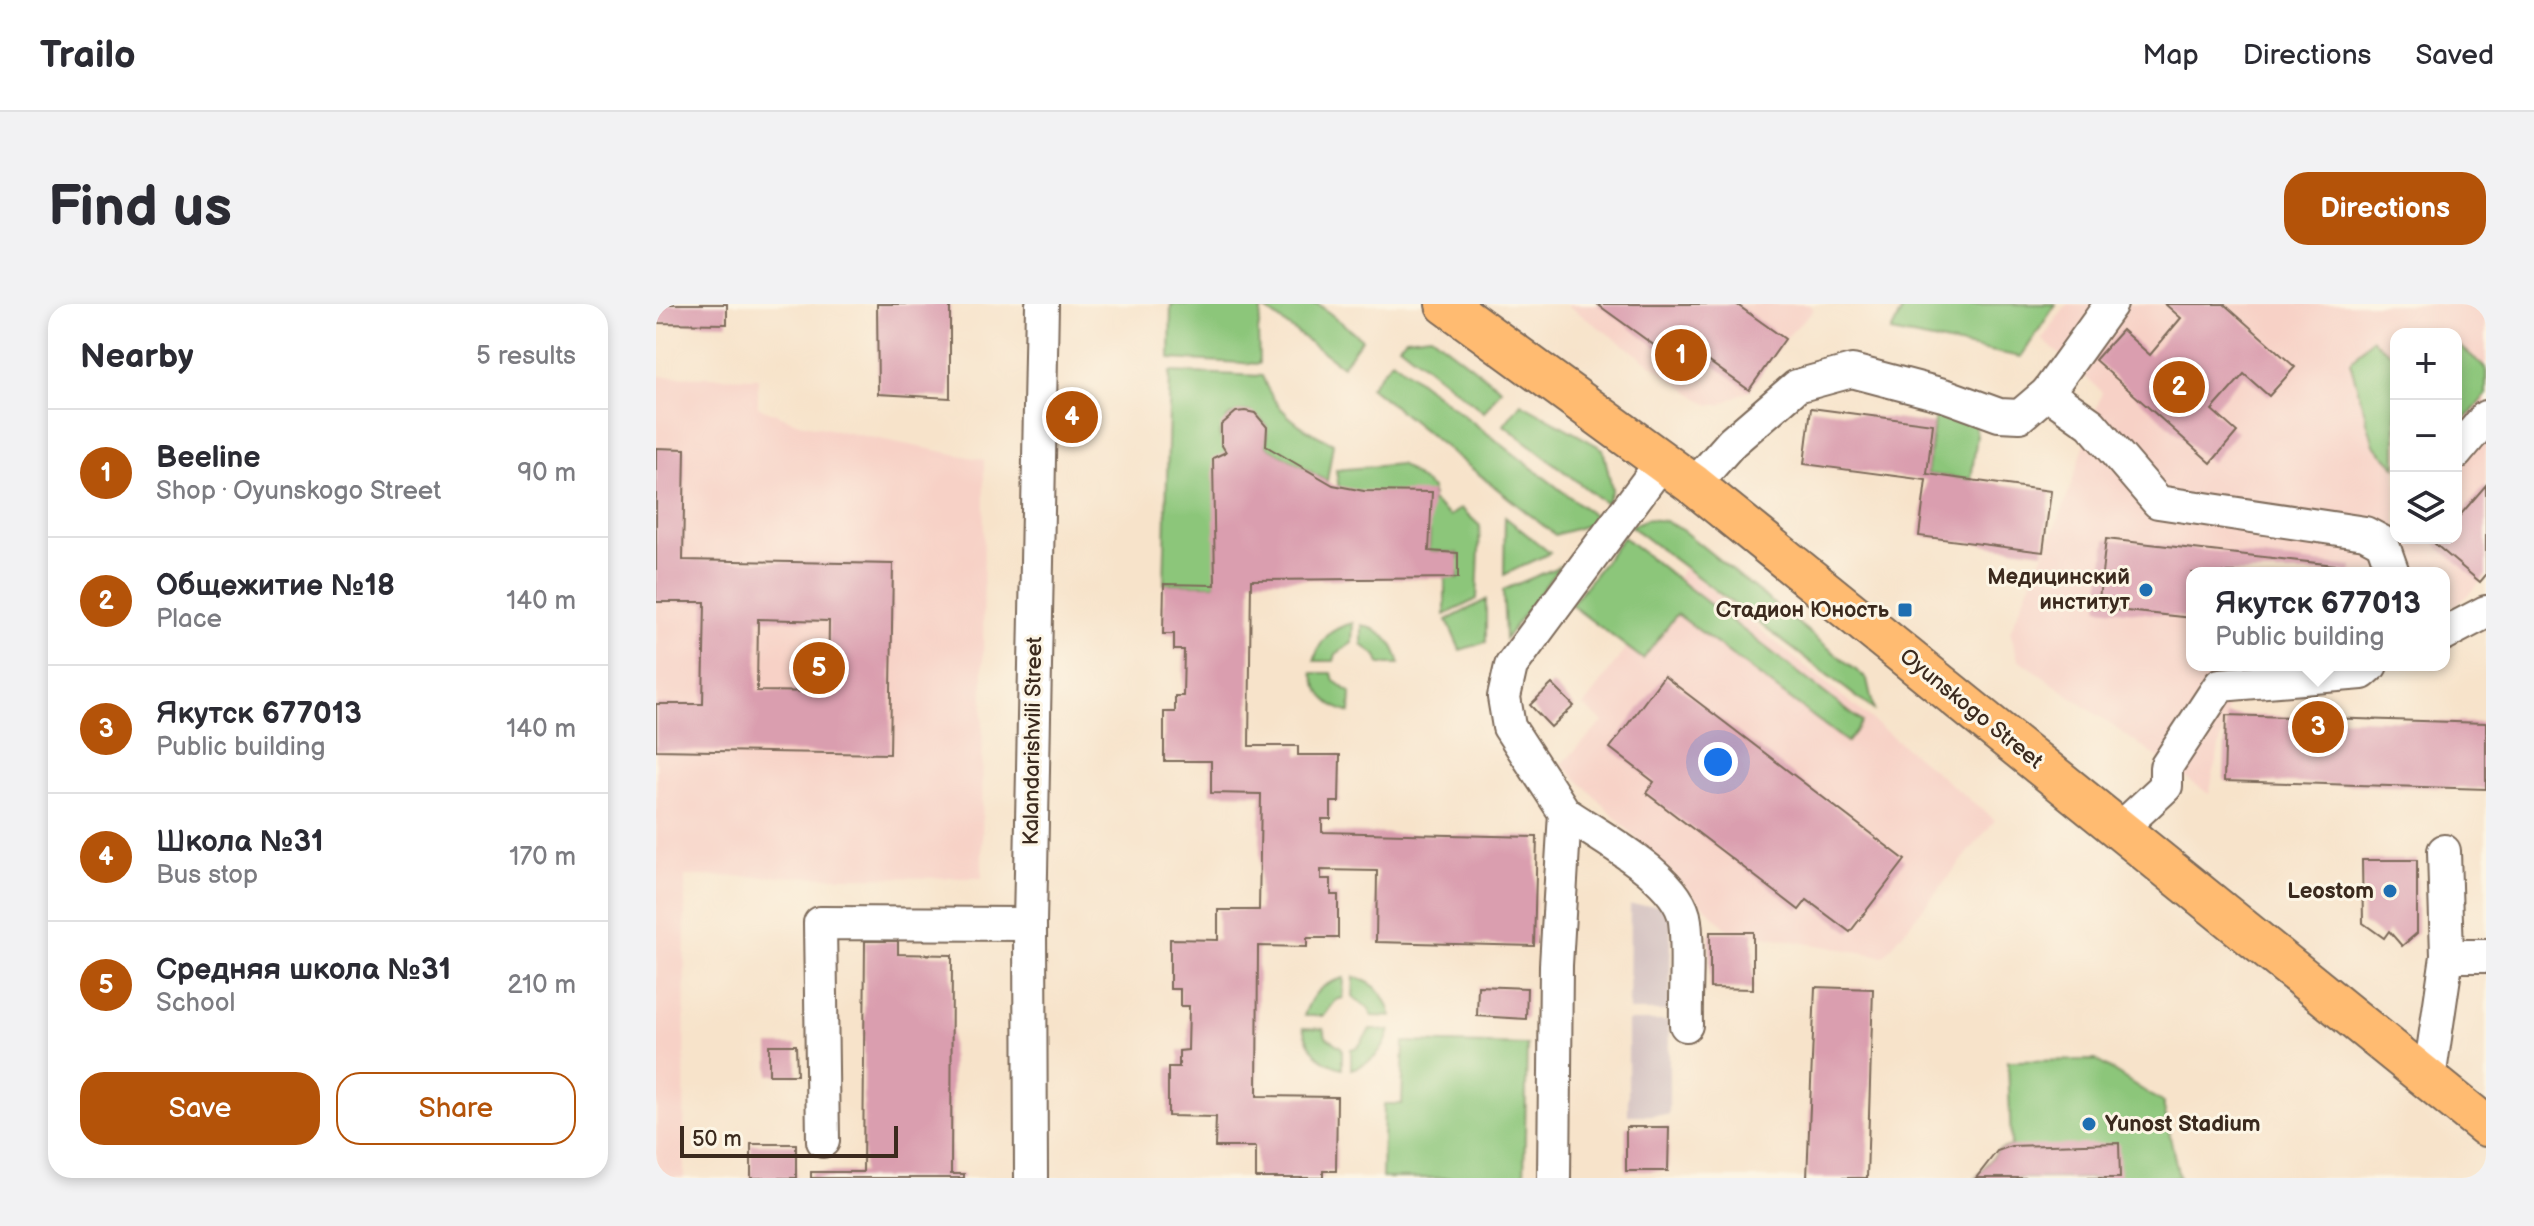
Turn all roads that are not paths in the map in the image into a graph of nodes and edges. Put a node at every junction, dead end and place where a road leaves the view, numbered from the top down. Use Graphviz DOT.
graph roads {
  1 [pos="1042,304"];
  2 [pos="1446,304"];
  3 [pos="2111,304"];
  4 [pos="2047,393"];
  5 [pos="2486,417"];
  6 [pos="2462,446"];
  7 [pos="1662,462"];
  8 [pos="1694,485"];
  9 [pos="2389,534"];
  10 [pos="2392,567"];
  11 [pos="2486,612"];
  12 [pos="2450,631"];
  13 [pos="2364,671"];
  14 [pos="1565,813"];
  15 [pos="2119,830"];
  16 [pos="2444,851"];
  17 [pos="1030,924"];
  18 [pos="2447,956"];
  19 [pos="2486,956"];
  20 [pos="1686,1025"];
  21 [pos="2429,1079"];
  22 [pos="2486,1126"];
  23 [pos="823,1141"];
  24 [pos="1031,1178"];
  25 [pos="1554,1178"];
  1 -- 17 [label="street, Kalandarishvili Street"];
  2 -- 7 [label="main road, Oyunskogo Street"];
  3 -- 4 [label="street"];
  4 -- 8 [label="street"];
  4 -- 9 [label="street"];
  5 -- 6 [label="street"];
  7 -- 8 [label="main road, Oyunskogo Street"];
  7 -- 14 [label="street"];
  8 -- 15 [label="main road, Oyunskogo Street"];
  9 -- 10 [label="street"];
  11 -- 12 [label="street"];
  13 -- 15 [label="street"];
  14 -- 20 [label="street"];
  14 -- 25 [label="street"];
  15 -- 21 [label="main road, Oyunskogo Street"];
  16 -- 18 [label="street"];
  17 -- 23 [label="street"];
  17 -- 24 [label="street, Kalandarishvili Street"];
  18 -- 19 [label="street"];
  18 -- 21 [label="street"];
  21 -- 22 [label="main road, Oyunskogo Street"];
}
